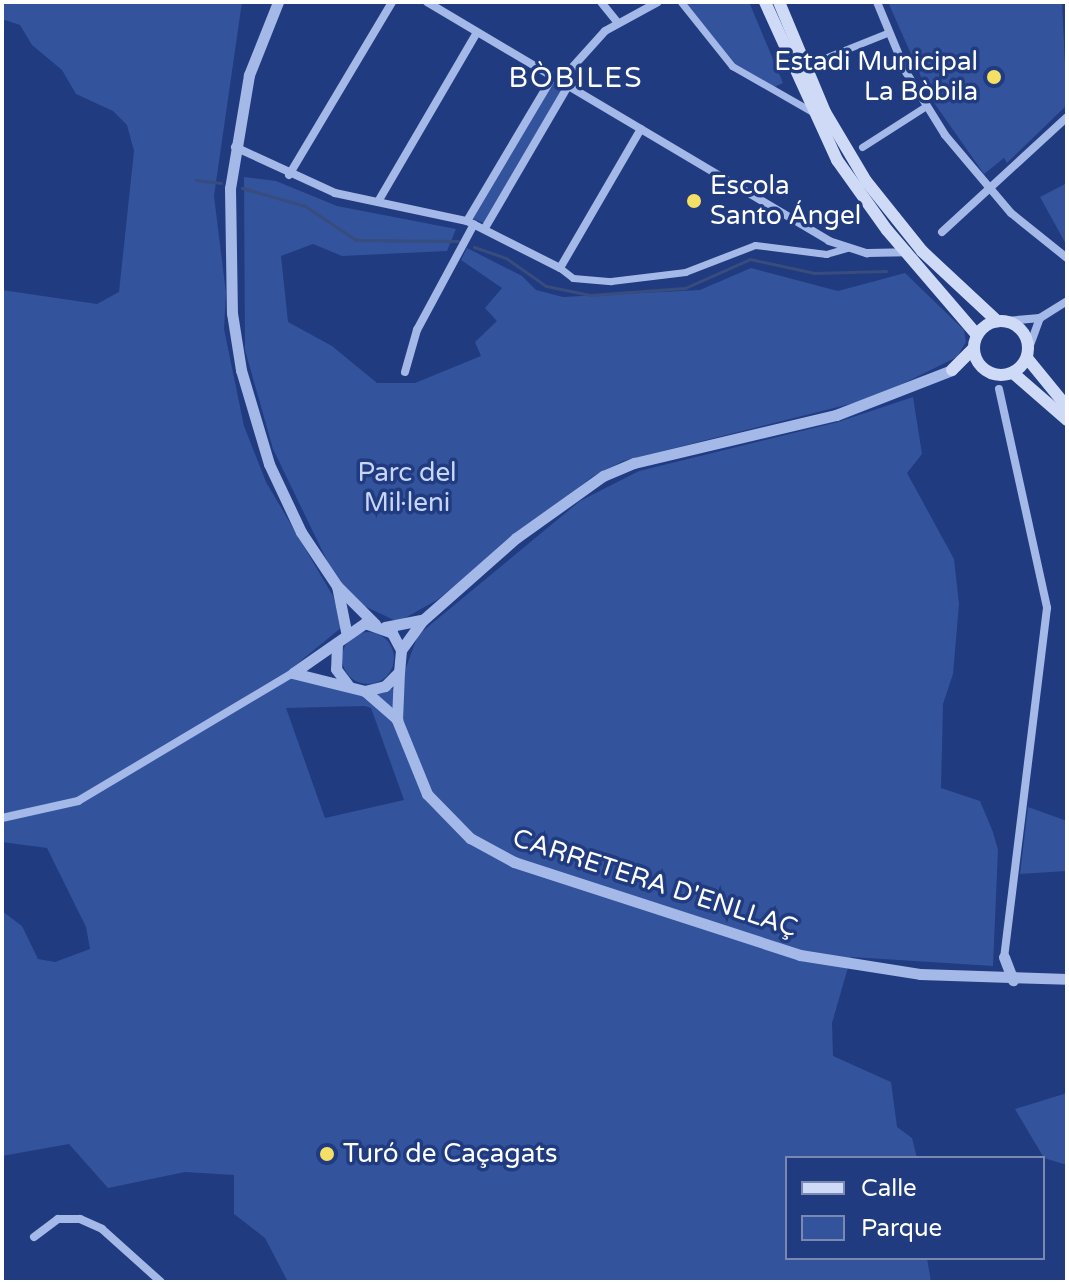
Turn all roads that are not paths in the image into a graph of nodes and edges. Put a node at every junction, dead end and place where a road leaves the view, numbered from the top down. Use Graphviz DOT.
graph roads {
  1 [pos="278,2"];
  2 [pos="392,2"];
  3 [pos="427,2"];
  4 [pos="601,2"];
  5 [pos="658,2"];
  6 [pos="681,2"];
  7 [pos="765,2"];
  8 [pos="779,2"];
  9 [pos="877,2"];
  10 [pos="617,22"];
  11 [pos="477,32"];
  12 [pos="889,32"];
  13 [pos="822,59"];
  14 [pos="560,81"];
  15 [pos="926,106"];
  16 [pos="811,111"];
  17 [pos="1067,117"];
  18 [pos="641,129"];
  19 [pos="235,147"];
  20 [pos="862,147"];
  21 [pos="289,175"];
  22 [pos="989,188"];
  23 [pos="379,200"];
  24 [pos="470,222"];
  25 [pos="485,228"];
  26 [pos="942,232"];
  27 [pos="847,248"];
  28 [pos="906,252"];
  29 [pos="1067,258"];
  30 [pos="560,268"];
  31 [pos="1067,301"];
  32 [pos="1040,318"];
  33 [pos="1002,321"];
  34 [pos="975,341"];
  35 [pos="1028,353"];
  36 [pos="952,370"];
  37 [pos="987,371"];
  38 [pos="405,372"];
  39 [pos="1010,374"];
  40 [pos="999,389"];
  41 [pos="1067,407"];
  42 [pos="1067,420"];
  43 [pos="337,586"];
  44 [pos="423,620"];
  45 [pos="380,625"];
  46 [pos="342,635"];
  47 [pos="401,650"];
  48 [pos="399,672"];
  49 [pos="293,673"];
  50 [pos="349,685"];
  51 [pos="365,691"];
  52 [pos="397,720"];
  53 [pos="2,818"];
  54 [pos="1004,957"];
  55 [pos="994,979"];
  56 [pos="1067,979"];
  57 [pos="1013,980"];
  58 [pos="34,1237"];
  59 [pos="161,1282"];
  1 -- 19 [label="street"];
  2 -- 21 [label="street"];
  3 -- 11 [label="street"];
  4 -- 10 [label="street"];
  5 -- 10 [label="street"];
  6 -- 16 [label="street"];
  7 -- 16 [label="main road"];
  8 -- 33 [label="main road"];
  9 -- 12 [label="street"];
  10 -- 14 [label="street"];
  11 -- 14 [label="street"];
  11 -- 23 [label="street"];
  12 -- 13 [label="street"];
  12 -- 15 [label="street"];
  14 -- 18 [label="street"];
  14 -- 24 [label="street"];
  14 -- 25 [label="street"];
  15 -- 20 [label="street"];
  15 -- 22 [label="street"];
  16 -- 28 [label="main road"];
  17 -- 22 [label="street"];
  18 -- 27 [label="street"];
  18 -- 30 [label="street"];
  19 -- 21 [label="street"];
  19 -- 43 [label="street"];
  21 -- 23 [label="street"];
  22 -- 26 [label="street"];
  22 -- 29 [label="street"];
  23 -- 24 [label="street"];
  24 -- 25 [label="street"];
  24 -- 38 [label="street"];
  25 -- 30 [label="street"];
  27 -- 28 [label="street"];
  27 -- 30 [label="street"];
  28 -- 34 [label="main road"];
  31 -- 32 [label="street"];
  32 -- 33 [label="street"];
  32 -- 35 [label="street"];
  33 -- 34 [label="main road"];
  33 -- 35 [label="main road"];
  34 -- 36 [label="main road"];
  34 -- 37 [label="main road"];
  35 -- 39 [label="main road"];
  35 -- 41 [label="main road"];
  36 -- 37 [label="main road"];
  36 -- 44 [label="street"];
  37 -- 39 [label="main road"];
  37 -- 40 [label="main road"];
  39 -- 40 [label="main road"];
  39 -- 42 [label="main road"];
  40 -- 54 [label="street"];
  43 -- 45 [label="street"];
  43 -- 46 [label="street"];
  44 -- 45 [label="street"];
  44 -- 47 [label="street"];
  45 -- 46 [label="street"];
  45 -- 47 [label="street"];
  46 -- 49 [label="street"];
  46 -- 50 [label="street"];
  47 -- 48 [label="street"];
  48 -- 51 [label="street"];
  48 -- 52 [label="street, CARRETERA D'ENLLAÇ"];
  49 -- 50 [label="street"];
  49 -- 53 [label="street"];
  50 -- 51 [label="street"];
  51 -- 52 [label="street, CARRETERA D'ENLLAÇ"];
  52 -- 55 [label="street, CARRETERA D'ENLLAÇ"];
  54 -- 55 [label="street"];
  54 -- 57 [label="street"];
  55 -- 57 [label="street, CARRETERA D'ENLLAÇ"];
  56 -- 57 [label="street, CARRETERA D'ENLLAÇ"];
  58 -- 59 [label="street"];
}
